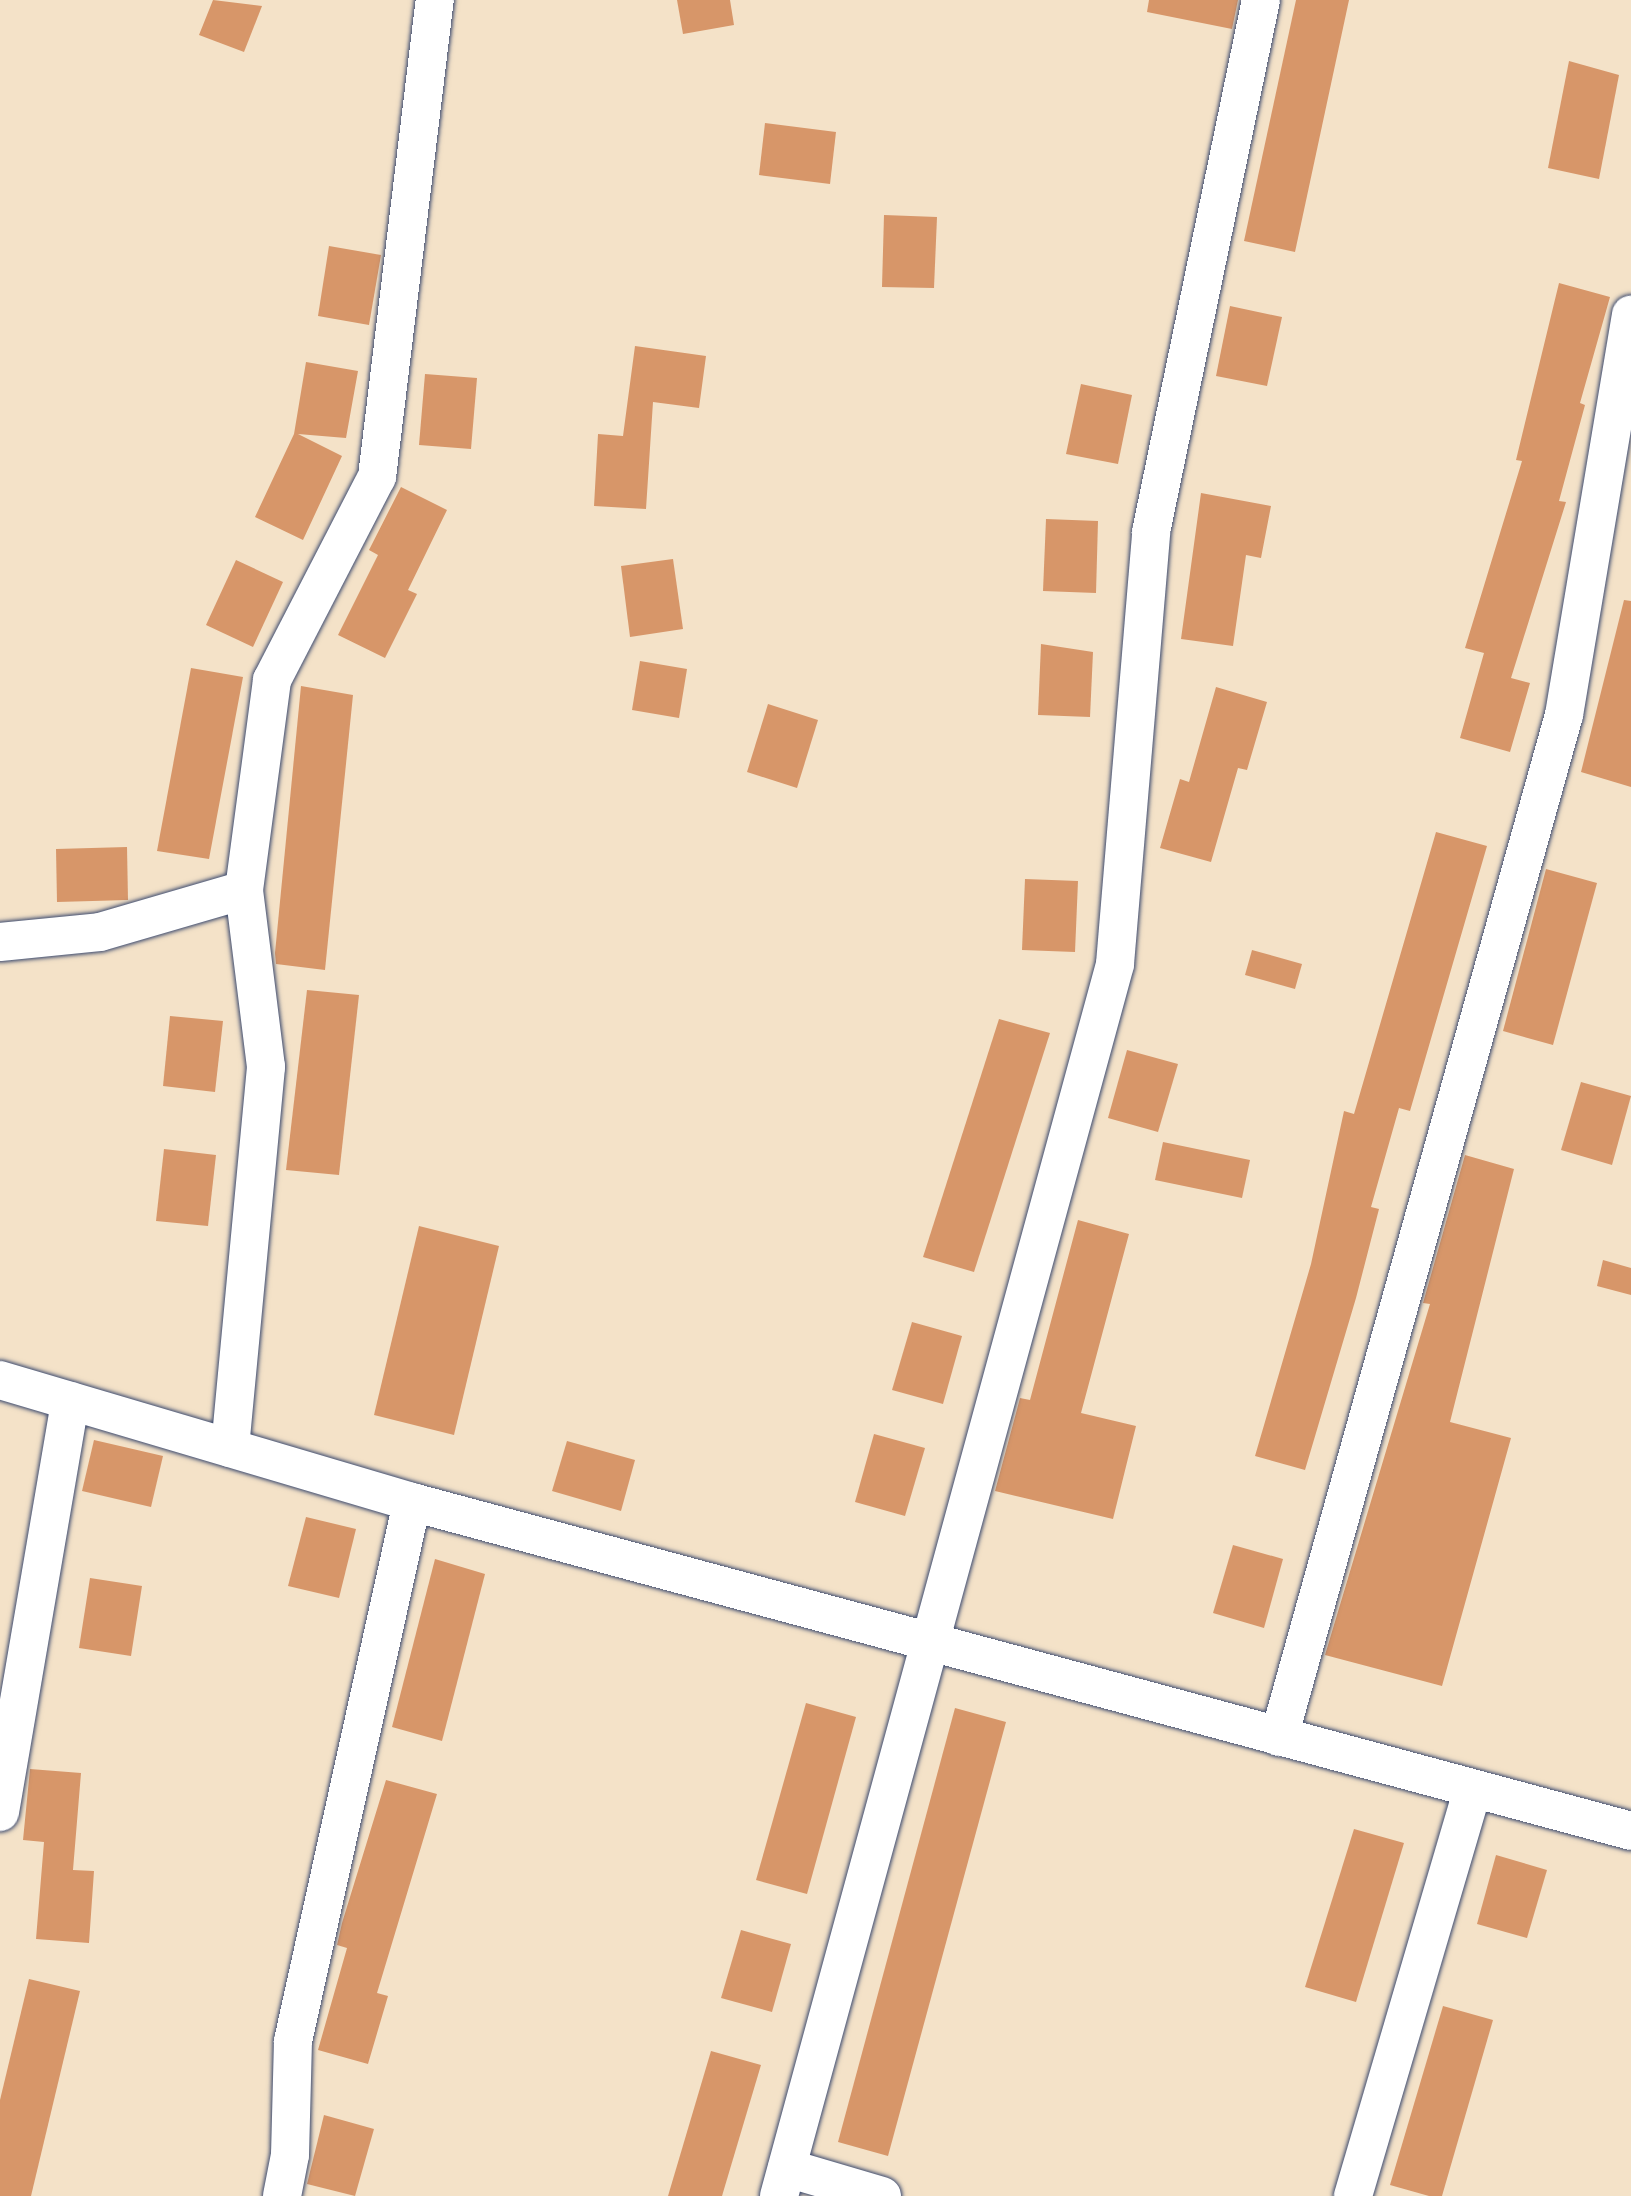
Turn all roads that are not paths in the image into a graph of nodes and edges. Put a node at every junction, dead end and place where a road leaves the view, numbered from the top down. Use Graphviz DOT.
graph roads {
  1 [pos="435,0"];
  2 [pos="1261,0"];
  3 [pos="1631,316"];
  4 [pos="244,890"];
  5 [pos="0,942"];
  6 [pos="0,1380"];
  7 [pos="70,1401"];
  8 [pos="230,1448"];
  9 [pos="412,1502"];
  10 [pos="928,1638"];
  11 [pos="1279,1738"];
  12 [pos="1472,1791"];
  13 [pos="0,1812"];
  14 [pos="1631,1831"];
  15 [pos="783,2182"];
  16 [pos="282,2196"];
  17 [pos="882,2196"];
  18 [pos="1353,2196"];
  1 -- 4 [label="street"];
  2 -- 10 [label="street"];
  3 -- 11 [label="street"];
  4 -- 5 [label="street"];
  4 -- 8 [label="street"];
  6 -- 7 [label="street"];
  7 -- 8 [label="street"];
  7 -- 13 [label="street"];
  8 -- 9 [label="street"];
  9 -- 10 [label="street"];
  9 -- 16 [label="street"];
  10 -- 11 [label="street"];
  10 -- 15 [label="street"];
  11 -- 12 [label="street"];
  12 -- 14 [label="street"];
  12 -- 18 [label="street"];
  15 -- 17 [label="street"];
}
